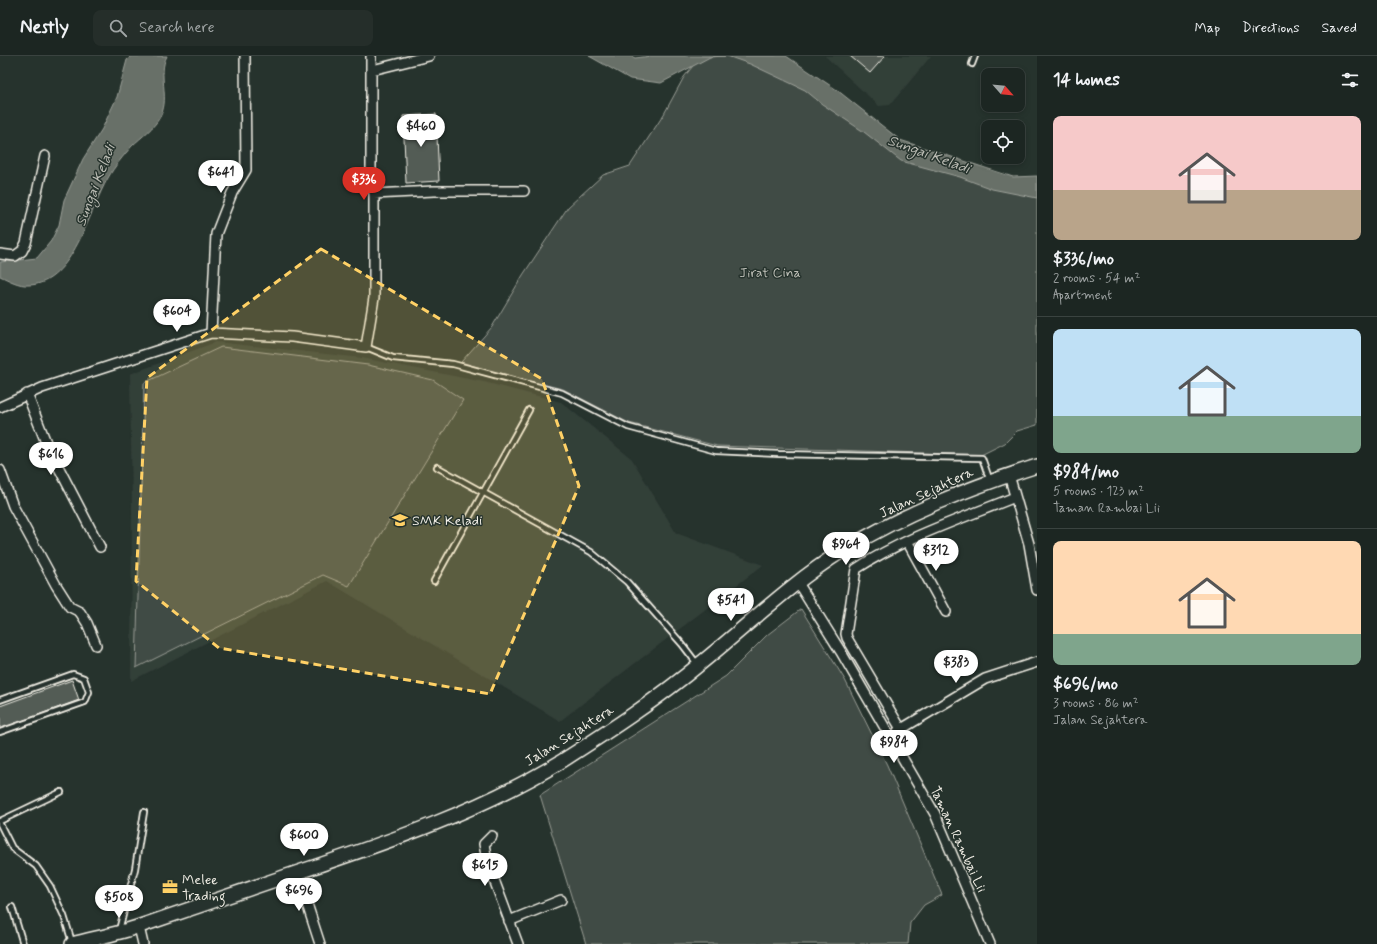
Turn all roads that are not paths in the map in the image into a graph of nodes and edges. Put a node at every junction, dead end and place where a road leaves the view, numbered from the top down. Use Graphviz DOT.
graph roads {
  1 [pos="245,56"];
  2 [pos="371,56"];
  3 [pos="429,56"];
  4 [pos="975,56"];
  5 [pos="972,64"];
  6 [pos="372,70"];
  7 [pos="45,156"];
  8 [pos="524,190"];
  9 [pos="374,194"];
  10 [pos="0,254"];
  11 [pos="211,333"];
  12 [pos="366,346"];
  13 [pos="27,394"];
  14 [pos="0,406"];
  15 [pos="528,410"];
  16 [pos="1037,466"];
  17 [pos="437,467"];
  18 [pos="0,470"];
  19 [pos="1009,475"];
  20 [pos="990,480"];
  21 [pos="483,492"];
  22 [pos="1015,497"];
  23 [pos="907,541"];
  24 [pos="100,546"];
  25 [pos="434,581"];
  26 [pos="798,583"];
  27 [pos="1037,590"];
  28 [pos="946,612"];
  29 [pos="96,645"];
  30 [pos="1037,662"];
  31 [pos="698,666"];
  32 [pos="0,700"];
  33 [pos="901,729"];
  34 [pos="0,732"];
  35 [pos="889,736"];
  36 [pos="61,792"];
  37 [pos="144,812"];
  38 [pos="0,823"];
  39 [pos="492,836"];
  40 [pos="297,873"];
  41 [pos="561,900"];
  42 [pos="12,907"];
  43 [pos="509,920"];
  44 [pos="139,927"];
  45 [pos="119,932"];
  46 [pos="23,944"];
  47 [pos="72,944"];
  48 [pos="143,944"];
  49 [pos="320,944"];
  50 [pos="518,944"];
  51 [pos="990,944"];
  1 -- 11 [label="street"];
  2 -- 6 [label="street"];
  3 -- 6 [label="street"];
  4 -- 5 [label="lane"];
  6 -- 9 [label="street"];
  7 -- 10 [label="street"];
  8 -- 9 [label="street"];
  9 -- 12 [label="street"];
  11 -- 12 [label="street"];
  11 -- 13 [label="street"];
  12 -- 20 [label="lane"];
  13 -- 14 [label="street"];
  13 -- 24 [label="street"];
  15 -- 21 [label="lane"];
  16 -- 19 [label="street, Jalan Sejahtera"];
  17 -- 21 [label="lane"];
  18 -- 29 [label="street"];
  19 -- 20 [label="street, Jalan Sejahtera"];
  19 -- 22 [label="street"];
  20 -- 26 [label="street, Jalan Sejahtera"];
  21 -- 25 [label="lane"];
  21 -- 31 [label="lane"];
  22 -- 23 [label="street"];
  22 -- 27 [label="street"];
  23 -- 28 [label="street"];
  23 -- 33 [label="street"];
  26 -- 31 [label="street, Jalan Sejahtera"];
  26 -- 35 [label="street, Taman Rambai Lii"];
  30 -- 33 [label="street"];
  31 -- 40 [label="street, Jalan Sejahtera"];
  32 -- 34 [label="lane"];
  33 -- 35 [label="street"];
  35 -- 51 [label="street, Taman Rambai Lii"];
  36 -- 38 [label="lane"];
  37 -- 45 [label="lane"];
  38 -- 47 [label="lane"];
  39 -- 43 [label="street"];
  40 -- 44 [label="street, Jalan Sejahtera"];
  40 -- 49 [label="street"];
  41 -- 43 [label="street"];
  42 -- 46 [label="lane"];
  43 -- 50 [label="street"];
  44 -- 45 [label="street, Jalan Sejahtera"];
  44 -- 48 [label="street"];
  45 -- 47 [label="street, Jalan Sejahtera"];
}
